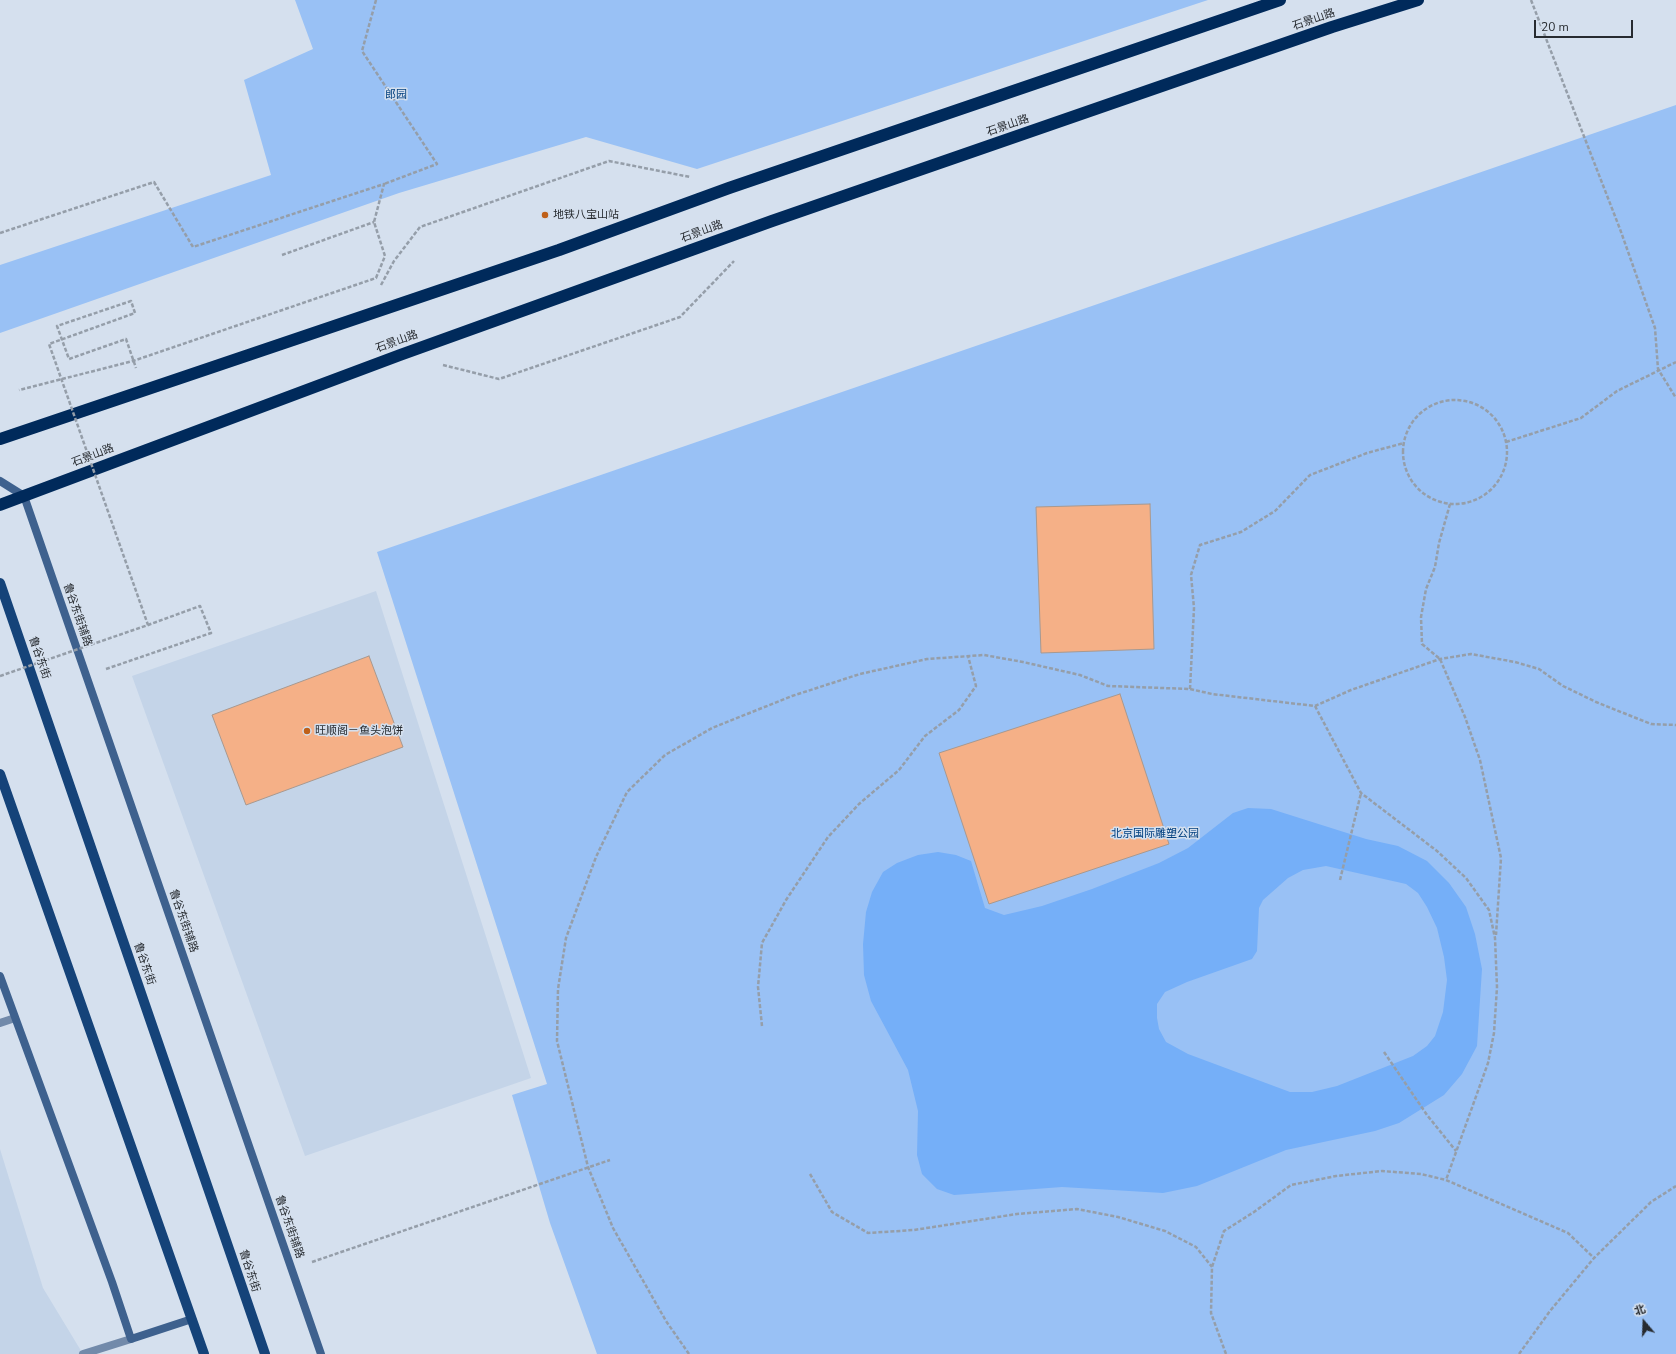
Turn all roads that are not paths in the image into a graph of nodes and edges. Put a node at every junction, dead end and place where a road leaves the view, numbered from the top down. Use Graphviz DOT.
graph roads {
  1 [pos="1280,0"];
  2 [pos="1418,0"];
  3 [pos="1404,2"];
  4 [pos="0,439"];
  5 [pos="0,481"];
  6 [pos="24,496"];
  7 [pos="0,505"];
  8 [pos="0,583"];
  9 [pos="0,774"];
  10 [pos="0,976"];
  11 [pos="15,1018"];
  12 [pos="0,1023"];
  13 [pos="192,1319"];
  14 [pos="131,1339"];
  15 [pos="83,1354"];
  16 [pos="204,1354"];
  17 [pos="265,1354"];
  18 [pos="321,1354"];
  1 -- 4 [label="highway"];
  2 -- 3 [label="highway, 石景山路"];
  3 -- 6 [label="highway, 石景山路"];
  5 -- 6 [label="street"];
  6 -- 7 [label="highway, 石景山路"];
  6 -- 18 [label="street, 鲁谷东街辅路"];
  8 -- 17 [label="main road, 鲁谷东街"];
  9 -- 13 [label="main road"];
  10 -- 11 [label="street"];
  11 -- 12 [label="lane"];
  11 -- 14 [label="street"];
  13 -- 14 [label="street"];
  13 -- 16 [label="main road"];
  14 -- 15 [label="lane"];
}
